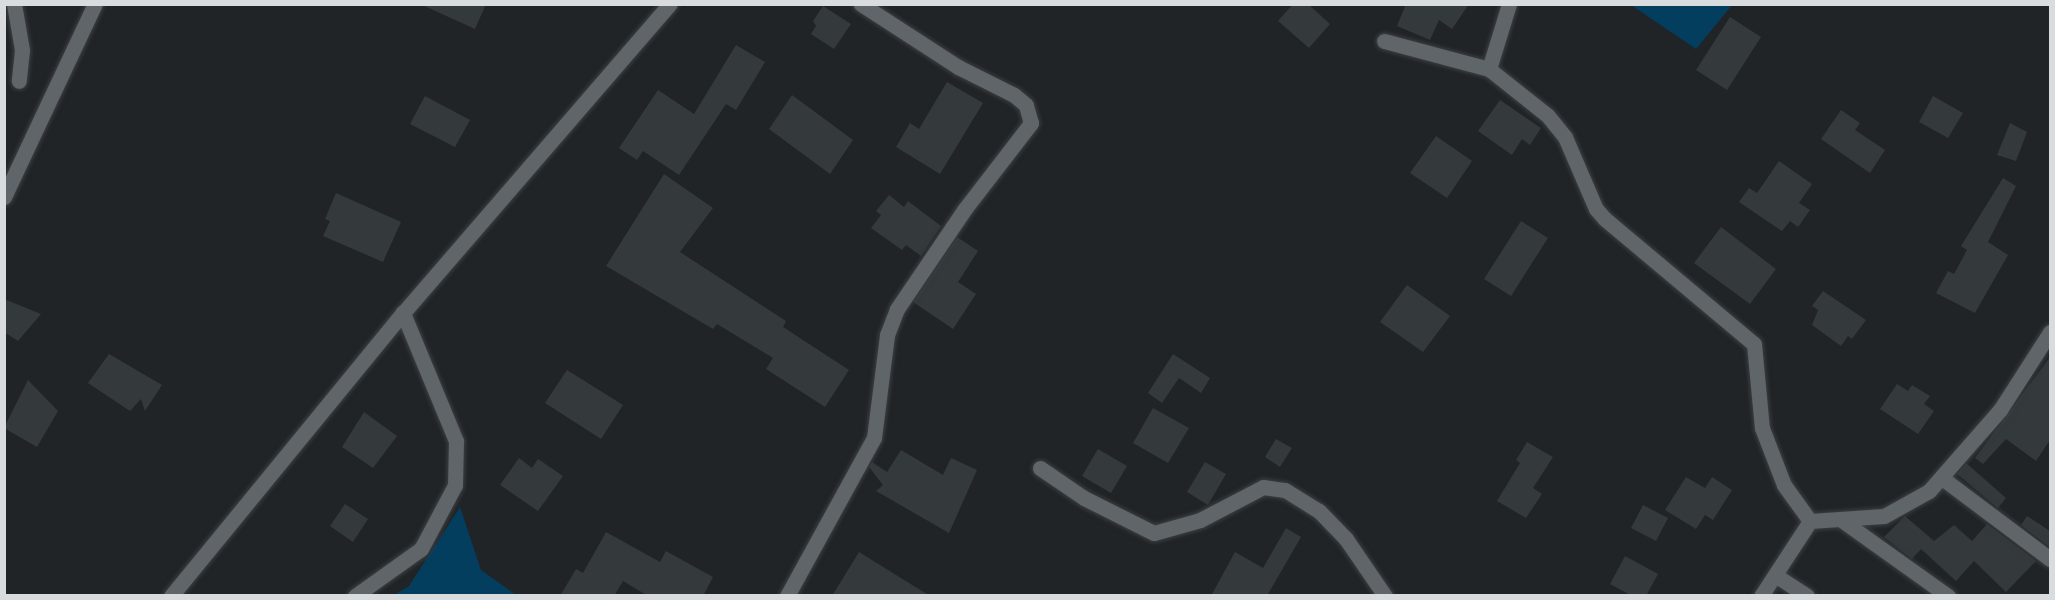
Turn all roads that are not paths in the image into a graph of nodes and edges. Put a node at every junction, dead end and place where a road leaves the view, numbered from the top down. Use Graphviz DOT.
graph roads {
  1 [pos="14,4"];
  2 [pos="95,4"];
  3 [pos="670,4"];
  4 [pos="861,4"];
  5 [pos="1509,4"];
  6 [pos="1384,41"];
  7 [pos="1489,69"];
  8 [pos="19,81"];
  9 [pos="4,197"];
  10 [pos="404,313"];
  11 [pos="2050,332"];
  12 [pos="1040,468"];
  13 [pos="1942,478"];
  14 [pos="1840,519"];
  15 [pos="1810,521"];
  16 [pos="2050,559"];
  17 [pos="1775,575"];
  18 [pos="171,596"];
  19 [pos="355,596"];
  20 [pos="787,596"];
  21 [pos="1386,596"];
  22 [pos="1761,596"];
  23 [pos="1807,596"];
  24 [pos="1948,596"];
  1 -- 8 [label="street"];
  2 -- 9 [label="street"];
  3 -- 10 [label="street"];
  4 -- 20 [label="street"];
  5 -- 7 [label="street"];
  6 -- 7 [label="street"];
  7 -- 15 [label="street"];
  10 -- 18 [label="street"];
  10 -- 19 [label="street"];
  11 -- 13 [label="street"];
  12 -- 21 [label="street"];
  13 -- 14 [label="street"];
  13 -- 16 [label="street"];
  14 -- 15 [label="street"];
  14 -- 24 [label="street"];
  15 -- 17 [label="street"];
  17 -- 22 [label="street"];
  17 -- 23 [label="street"];
}
